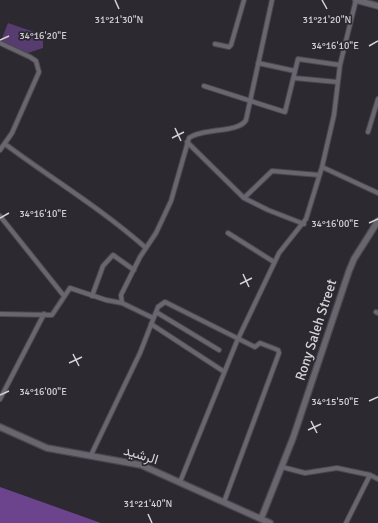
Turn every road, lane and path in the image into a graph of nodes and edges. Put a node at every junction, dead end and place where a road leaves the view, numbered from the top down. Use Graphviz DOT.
graph roads {
  1 [pos="244,0"];
  2 [pos="272,0"];
  3 [pos="356,0"];
  4 [pos="378,6"];
  5 [pos="0,43"];
  6 [pos="215,44"];
  7 [pos="258,63"];
  8 [pos="340,65"];
  9 [pos="295,71"];
  10 [pos="294,78"];
  11 [pos="337,82"];
  12 [pos="204,86"];
  13 [pos="378,99"];
  14 [pos="250,101"];
  15 [pos="368,132"];
  16 [pos="187,142"];
  17 [pos="5,144"];
  18 [pos="0,150"];
  19 [pos="322,167"];
  20 [pos="320,175"];
  21 [pos="378,193"];
  22 [pos="244,198"];
  23 [pos="0,216"];
  24 [pos="378,221"];
  25 [pos="304,224"];
  26 [pos="228,233"];
  27 [pos="146,248"];
  28 [pos="274,262"];
  29 [pos="134,270"];
  30 [pos="64,296"];
  31 [pos="92,296"];
  32 [pos="122,303"];
  33 [pos="156,312"];
  34 [pos="0,314"];
  35 [pos="44,314"];
  36 [pos="153,318"];
  37 [pos="151,324"];
  38 [pos="238,338"];
  39 [pos="219,350"];
  40 [pos="223,371"];
  41 [pos="0,399"];
  42 [pos="0,426"];
  43 [pos="91,455"];
  44 [pos="282,468"];
  45 [pos="370,475"];
  46 [pos="378,479"];
  47 [pos="180,482"];
  48 [pos="224,502"];
  49 [pos="261,519"];
  50 [pos="270,523"];
  51 [pos="346,523"];
  1 -- 6 [label="street"];
  2 -- 7 [label="street"];
  3 -- 4 [label="street"];
  3 -- 8 [label="street"];
  5 -- 17 [label="street"];
  7 -- 9 [label="street"];
  7 -- 14 [label="street"];
  8 -- 9 [label="street"];
  8 -- 11 [label="street"];
  9 -- 10 [label="street"];
  10 -- 11 [label="street"];
  10 -- 14 [label="street"];
  11 -- 19 [label="street"];
  12 -- 14 [label="street"];
  13 -- 15 [label="street"];
  14 -- 16 [label="street"];
  16 -- 22 [label="street"];
  16 -- 27 [label="street"];
  17 -- 18 [label="street"];
  17 -- 27 [label="street"];
  19 -- 20 [label="street"];
  19 -- 21 [label="street"];
  20 -- 22 [label="street"];
  20 -- 25 [label="street"];
  22 -- 25 [label="street"];
  23 -- 30 [label="street"];
  24 -- 44 [label="street, Rony Saleh Street"];
  25 -- 28 [label="street"];
  26 -- 28 [label="street"];
  27 -- 29 [label="street"];
  28 -- 38 [label="street"];
  29 -- 31 [label="street"];
  29 -- 32 [label="street"];
  30 -- 31 [label="street"];
  30 -- 35 [label="street"];
  31 -- 32 [label="street"];
  32 -- 36 [label="street"];
  33 -- 36 [label="street"];
  33 -- 38 [label="street"];
  33 -- 39 [label="street"];
  34 -- 35 [label="street"];
  35 -- 41 [label="street"];
  36 -- 37 [label="street"];
  37 -- 40 [label="street"];
  37 -- 43 [label="street"];
  38 -- 40 [label="street"];
  38 -- 48 [label="street"];
  40 -- 47 [label="street"];
  42 -- 43 [label="street, الرشيد"];
  43 -- 47 [label="street, الرشيد"];
  44 -- 45 [label="street"];
  44 -- 49 [label="street, Rony Saleh Street"];
  45 -- 46 [label="street"];
  45 -- 51 [label="street"];
  47 -- 48 [label="street, الرشيد"];
  48 -- 49 [label="street, الرشيد"];
  49 -- 50 [label="street, الرشيد"];
}
